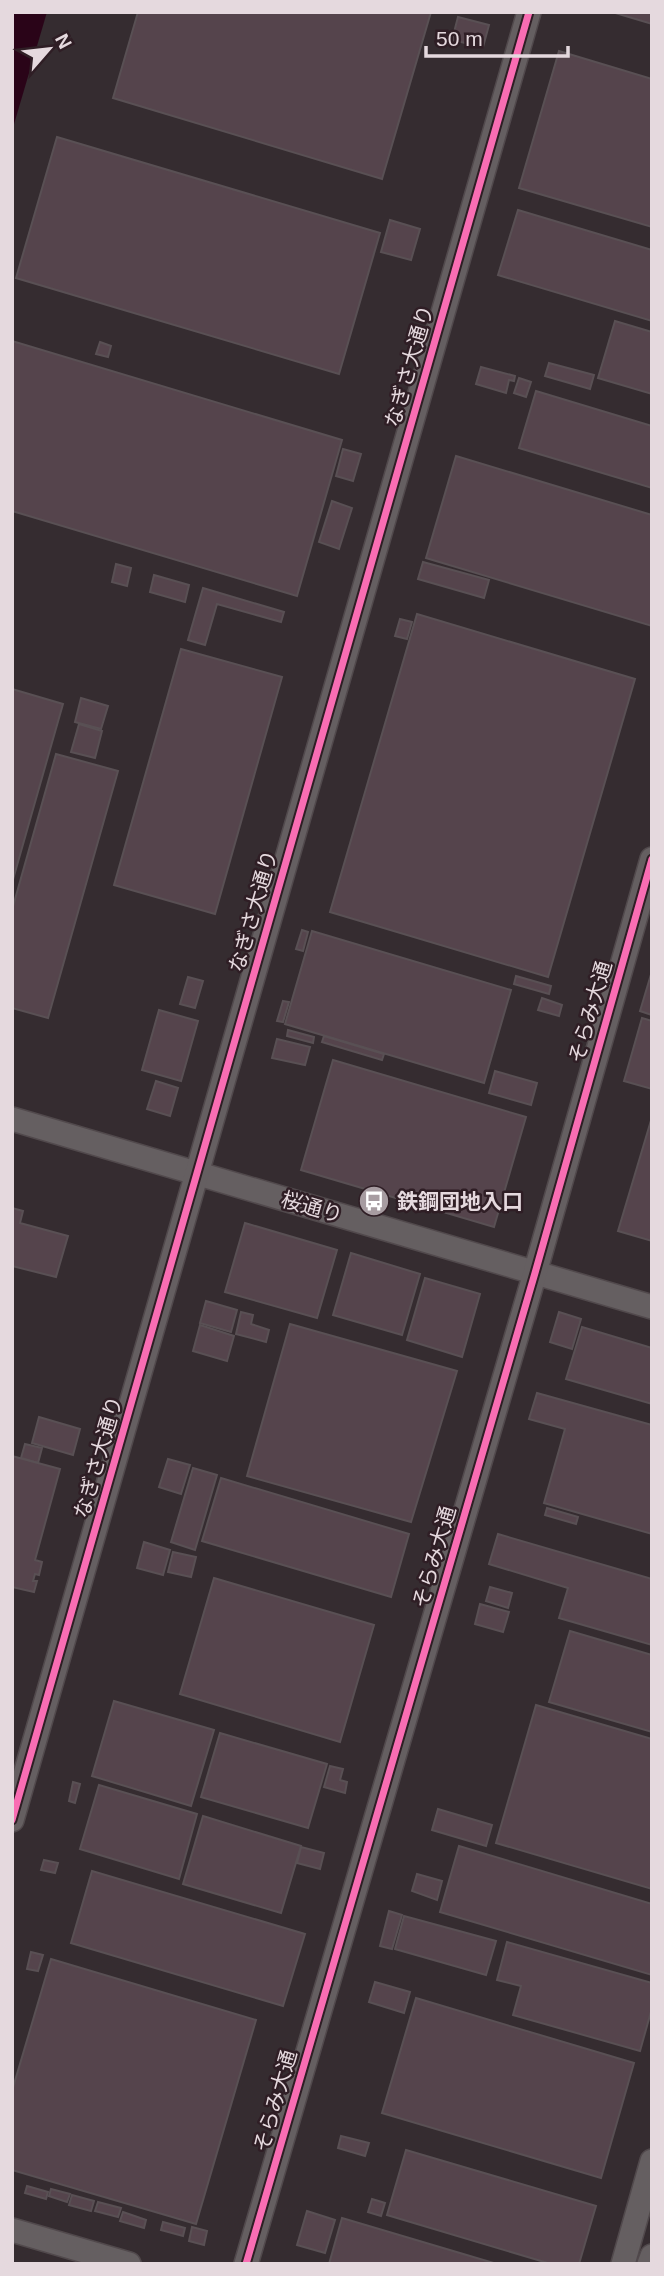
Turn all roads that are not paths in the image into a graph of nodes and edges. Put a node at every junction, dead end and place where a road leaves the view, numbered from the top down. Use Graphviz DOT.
graph roads {
  1 [pos="529,12"];
  2 [pos="652,859"];
  3 [pos="12,1119"];
  4 [pos="196,1174"];
  5 [pos="535,1273"];
  6 [pos="652,1307"];
  7 [pos="12,1820"];
  8 [pos="652,2161"];
  9 [pos="12,2230"];
  10 [pos="652,2256"];
  11 [pos="129,2264"];
  12 [pos="246,2264"];
  13 [pos="623,2264"];
  14 [pos="649,2264"];
  1 -- 4 [label="street, なぎさ大通り"];
  2 -- 5 [label="street, そらみ大通"];
  3 -- 4 [label="street, 桜通り"];
  4 -- 5 [label="street, 桜通り"];
  4 -- 7 [label="street, なぎさ大通り"];
  5 -- 6 [label="street, 桜通り"];
  5 -- 12 [label="street, そらみ大通"];
  8 -- 13 [label="street"];
  9 -- 11 [label="street"];
  10 -- 14 [label="street"];
}
